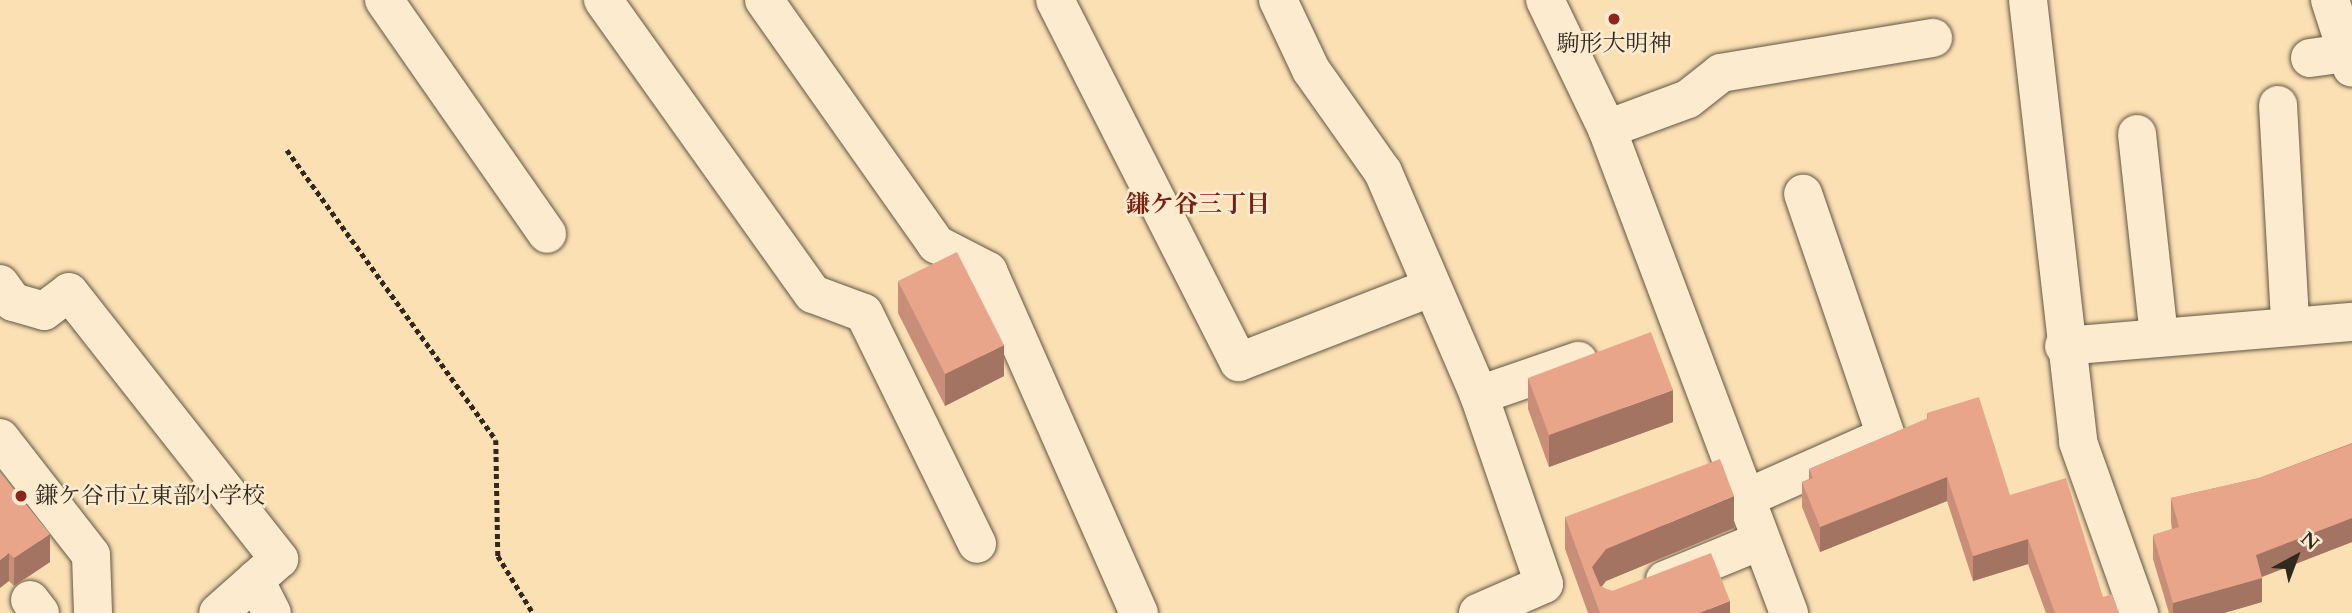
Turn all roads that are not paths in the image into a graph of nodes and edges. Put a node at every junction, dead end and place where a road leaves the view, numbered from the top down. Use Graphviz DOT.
graph roads {
  1 [pos="384,0"];
  2 [pos="603,0"];
  3 [pos="764,0"];
  4 [pos="1055,0"];
  5 [pos="1278,0"];
  6 [pos="1545,0"];
  7 [pos="2028,0"];
  8 [pos="2330,0"];
  9 [pos="1933,38"];
  10 [pos="2335,59"];
  11 [pos="2278,105"];
  12 [pos="1607,129"];
  13 [pos="2137,134"];
  14 [pos="1803,194"];
  15 [pos="547,234"];
  16 [pos="0,284"];
  17 [pos="1430,288"];
  18 [pos="2352,322"];
  19 [pos="2290,323"];
  20 [pos="1679,327"];
  21 [pos="2160,337"];
  22 [pos="2064,346"];
  23 [pos="1479,395"];
  24 [pos="0,438"];
  25 [pos="1744,499"];
  26 [pos="1760,541"];
  27 [pos="977,544"];
  28 [pos="1626,596"];
  29 [pos="263,597"];
  30 [pos="93,613"];
  31 [pos="218,613"];
  32 [pos="1139,613"];
  33 [pos="1478,613"];
  34 [pos="1789,613"];
  35 [pos="2139,613"];
  1 -- 15 [label="street"];
  2 -- 27 [label="street"];
  3 -- 32 [label="street"];
  4 -- 17 [label="street"];
  5 -- 17 [label="street"];
  6 -- 12 [label="street"];
  7 -- 22 [label="street"];
  8 -- 10 [label="street"];
  9 -- 12 [label="street"];
  11 -- 19 [label="street"];
  12 -- 20 [label="street"];
  13 -- 21 [label="street"];
  14 -- 25 [label="street"];
  16 -- 29 [label="street"];
  17 -- 23 [label="street"];
  18 -- 19 [label="street"];
  19 -- 21 [label="street"];
  20 -- 23 [label="street"];
  20 -- 25 [label="street"];
  21 -- 22 [label="street"];
  22 -- 35 [label="street"];
  23 -- 33 [label="street"];
  24 -- 30 [label="street"];
  25 -- 26 [label="street"];
  26 -- 28 [label="street"];
  26 -- 34 [label="street"];
  29 -- 31 [label="street"];
}
